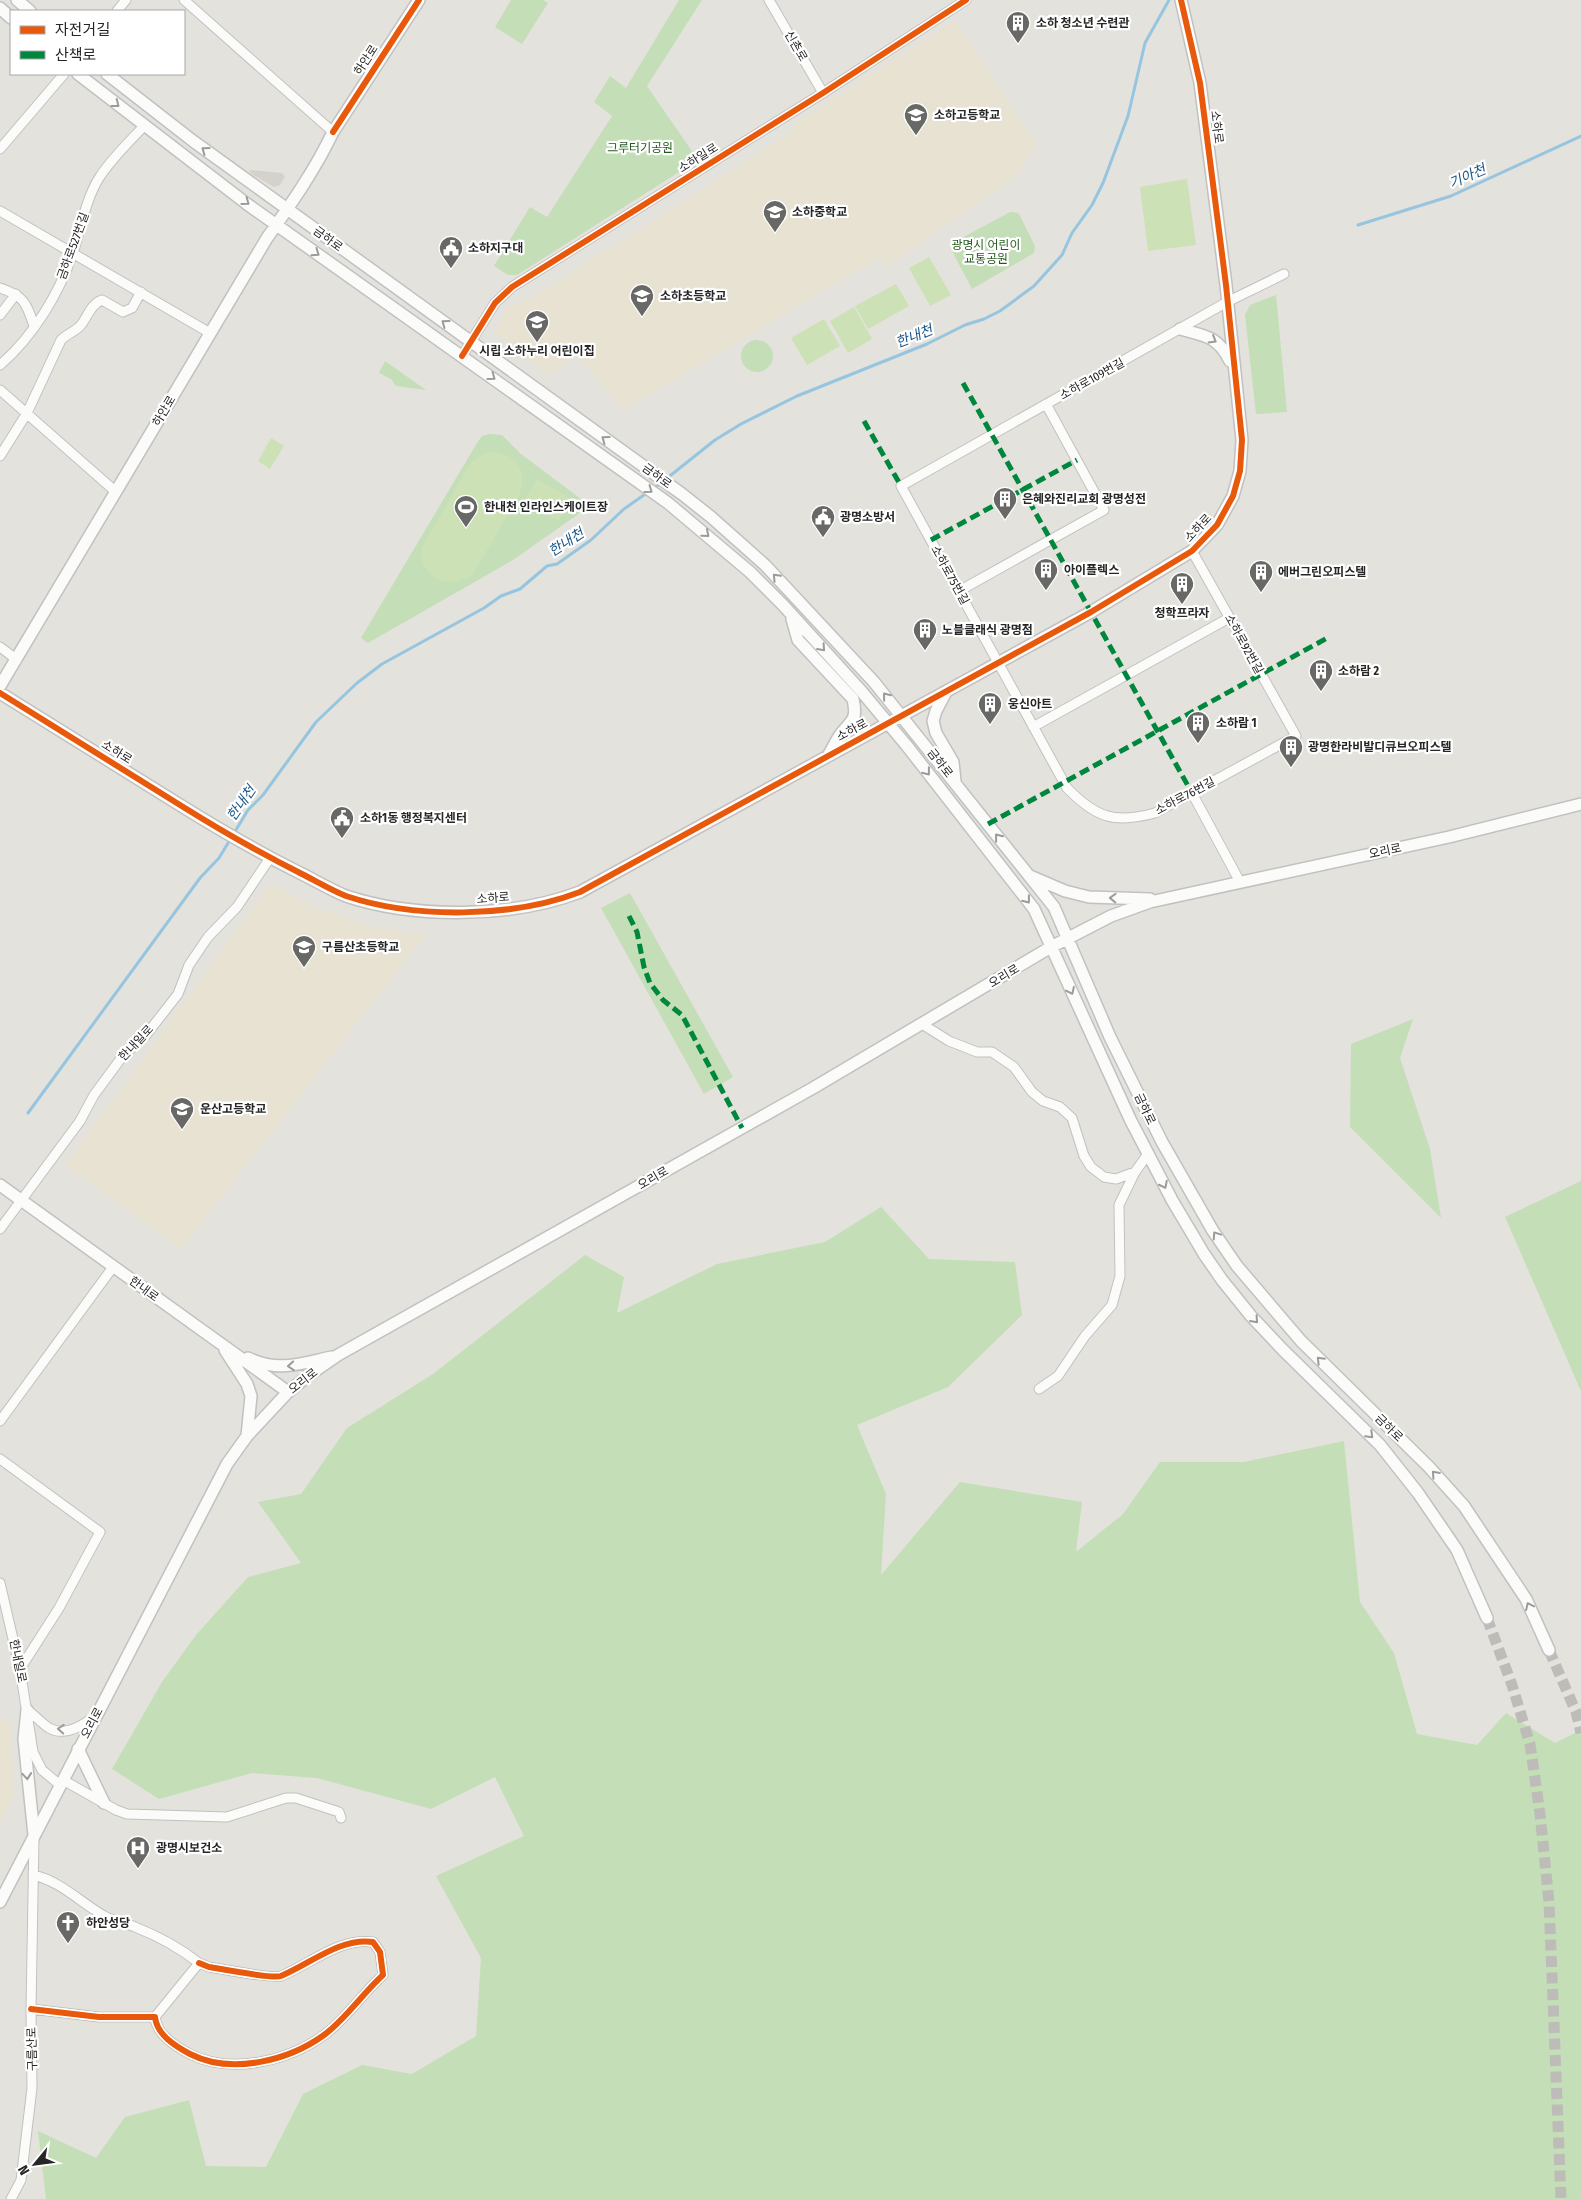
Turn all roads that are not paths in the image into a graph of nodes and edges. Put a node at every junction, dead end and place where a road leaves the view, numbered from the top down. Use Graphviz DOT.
graph roads {
  1 [pos="17,0"];
  2 [pos="126,0"];
  3 [pos="184,0"];
  4 [pos="419,0"];
  5 [pos="769,0"];
  6 [pos="966,0"];
  7 [pos="1181,0"];
  8 [pos="0,8"];
  9 [pos="29,10"];
  10 [pos="118,10"];
  11 [pos="10,17"];
  12 [pos="63,75"];
  13 [pos="79,75"];
  14 [pos="108,75"];
  15 [pos="823,92"];
  16 [pos="144,126"];
  17 [pos="333,132"];
  18 [pos="0,149"];
  19 [pos="287,209"];
  20 [pos="0,210"];
  21 [pos="277,224"];
  22 [pos="73,253"];
  23 [pos="1284,274"];
  24 [pos="0,288"];
  25 [pos="141,292"];
  26 [pos="16,294"];
  27 [pos="1227,302"];
  28 [pos="0,315"];
  29 [pos="34,326"];
  30 [pos="1180,329"];
  31 [pos="210,333"];
  32 [pos="470,342"];
  33 [pos="462,356"];
  34 [pos="0,365"];
  35 [pos="1233,367"];
  36 [pos="0,390"];
  37 [pos="1046,404"];
  38 [pos="27,413"];
  39 [pos="0,456"];
  40 [pos="901,486"];
  41 [pos="116,492"];
  42 [pos="1192,552"];
  43 [pos="959,591"];
  44 [pos="791,614"];
  45 [pos="1229,618"];
  46 [pos="0,647"];
  47 [pos="16,659"];
  48 [pos="999,664"];
  49 [pos="0,686"];
  50 [pos="946,692"];
  51 [pos="0,693"];
  52 [pos="902,716"];
  53 [pos="888,724"];
  54 [pos="1033,726"];
  55 [pos="1296,736"];
  56 [pos="828,756"];
  57 [pos="955,783"];
  58 [pos="1192,793"];
  59 [pos="1581,804"];
  60 [pos="270,858"];
  61 [pos="1028,876"];
  62 [pos="1240,882"];
  63 [pos="1162,899"];
  64 [pos="1067,938"];
  65 [pos="1051,947"];
  66 [pos="922,1024"];
  67 [pos="1148,1154"];
  68 [pos="1135,1172"];
  69 [pos="0,1185"];
  70 [pos="20,1199"];
  71 [pos="0,1228"];
  72 [pos="113,1267"];
  73 [pos="221,1344"];
  74 [pos="338,1355"];
  75 [pos="1039,1390"];
  76 [pos="288,1392"];
  77 [pos="0,1421"];
  78 [pos="246,1436"];
  79 [pos="0,1459"];
  80 [pos="0,1583"];
  81 [pos="1487,1618"];
  82 [pos="1549,1650"];
  83 [pos="20,1669"];
  84 [pos="27,1710"];
  85 [pos="96,1715"];
  86 [pos="78,1749"];
  87 [pos="61,1782"];
  88 [pos="104,1803"];
  89 [pos="341,1818"];
  90 [pos="34,1836"];
  91 [pos="33,1875"];
  92 [pos="0,1902"];
  93 [pos="199,1963"];
  94 [pos="31,2009"];
  95 [pos="156,2017"];
  96 [pos="11,2199"];
  1 -- 9 [label="main road"];
  2 -- 10 [label="street"];
  3 -- 17 [label="street"];
  4 -- 17 [label="main road, 하안로"];
  5 -- 15 [label="street, 신촌로"];
  6 -- 15 [label="street, 소하일로"];
  7 -- 27 [label="main road, 소하로"];
  8 -- 11 [label="main road"];
  12 -- 18 [label="street"];
  13 -- 16 [label="main road, 금하로, one-way"];
  19 -- 14 [label="main road, 금하로, one-way"];
  15 -- 32 [label="street, 소하일로"];
  16 -- 21 [label="main road, 금하로, one-way"];
  16 -- 22 [label="street, 금하로527번길"];
  17 -- 19 [label="main road, 하안로"];
  19 -- 21 [label="main road, 하안로"];
  32 -- 19 [label="main road, 금하로, one-way"];
  20 -- 22 [label="street"];
  21 -- 31 [label="main road, 하안로"];
  21 -- 33 [label="main road, 금하로, one-way"];
  22 -- 25 [label="street"];
  22 -- 29 [label="street, 금하로527번길"];
  23 -- 27 [label="street, 소하로109번길"];
  24 -- 26 [label="street"];
  25 -- 31 [label="street"];
  25 -- 38 [label="street"];
  26 -- 28 [label="street"];
  26 -- 29 [label="street"];
  27 -- 30 [label="street, 소하로109번길"];
  27 -- 35 [label="main road, 소하로"];
  29 -- 34 [label="street, 금하로527번길"];
  30 -- 35 [label="main road, one-way"];
  30 -- 37 [label="street, 소하로109번길"];
  31 -- 41 [label="main road, 하안로"];
  32 -- 33 [label="street, 소하일로"];
  52 -- 32 [label="main road, 금하로, one-way"];
  33 -- 44 [label="main road, 금하로, one-way"];
  35 -- 42 [label="main road, 소하로"];
  36 -- 38 [label="street"];
  37 -- 40 [label="street, 소하로109번길"];
  37 -- 43 [label="street"];
  38 -- 39 [label="street"];
  38 -- 41 [label="street"];
  40 -- 43 [label="street, 소하로75번길"];
  41 -- 47 [label="main road, 하안로"];
  42 -- 45 [label="street, 소하로92번길"];
  42 -- 48 [label="main road, 소하로"];
  43 -- 48 [label="street, 소하로75번길"];
  44 -- 53 [label="main road, 금하로, one-way"];
  44 -- 56 [label="main road"];
  45 -- 54 [label="street"];
  45 -- 55 [label="street, 소하로92번길"];
  46 -- 47 [label="street"];
  47 -- 49 [label="main road, 하안로"];
  48 -- 50 [label="main road, 소하로"];
  48 -- 54 [label="street, 소하로76번길"];
  50 -- 52 [label="main road, 소하로"];
  50 -- 57 [label="main road"];
  51 -- 60 [label="main road, 소하로"];
  52 -- 53 [label="main road, 소하로"];
  52 -- 57 [label="main road, 금하로"];
  53 -- 56 [label="main road, 소하로"];
  53 -- 65 [label="main road, 금하로, one-way"];
  54 -- 58 [label="street, 소하로76번길"];
  55 -- 58 [label="street, 소하로76번길"];
  56 -- 60 [label="main road, 소하로"];
  61 -- 57 [label="main road, 금하로, one-way"];
  58 -- 62 [label="street"];
  59 -- 62 [label="main road, 오리로"];
  60 -- 70 [label="street, 한내일로"];
  63 -- 61 [label="main road, one-way"];
  61 -- 64 [label="main road, 금하로"];
  62 -- 63 [label="main road, 오리로"];
  63 -- 64 [label="main road, 오리로"];
  64 -- 65 [label="main road, 오리로"];
  82 -- 64 [label="main road, 금하로, one-way"];
  65 -- 66 [label="main road, 오리로"];
  65 -- 67 [label="main road, 금하로, one-way"];
  66 -- 68 [label="street"];
  66 -- 74 [label="main road, 오리로"];
  67 -- 68 [label="street"];
  67 -- 81 [label="main road, 금하로, one-way"];
  68 -- 75 [label="street"];
  69 -- 70 [label="main road, 한내로"];
  70 -- 71 [label="street, 한내일로"];
  70 -- 72 [label="main road, 한내로"];
  72 -- 73 [label="main road, 한내로"];
  72 -- 77 [label="street"];
  74 -- 73 [label="main road, one-way"];
  73 -- 76 [label="main road, 한내로"];
  73 -- 78 [label="main road"];
  74 -- 76 [label="main road, 오리로"];
  76 -- 78 [label="main road, 오리로"];
  78 -- 85 [label="main road, 오리로"];
  79 -- 83 [label="street"];
  80 -- 83 [label="street, 한내일로"];
  83 -- 84 [label="street, 한내일로"];
  85 -- 84 [label="street, one-way"];
  84 -- 87 [label="street, 한내일로"];
  84 -- 90 [label="main road, one-way"];
  85 -- 86 [label="main road, 오리로"];
  86 -- 87 [label="main road, 오리로"];
  86 -- 88 [label="main road"];
  87 -- 88 [label="street, 한내일로"];
  87 -- 90 [label="main road, 오리로"];
  88 -- 89 [label="street, 한내일로"];
  90 -- 91 [label="street, 구름산로"];
  90 -- 92 [label="main road, 오리로"];
  91 -- 93 [label="street"];
  91 -- 94 [label="street, 구름산로"];
  93 -- 95 [label="street"];
  93 -- 95 [label="street"];
  94 -- 95 [label="street"];
  94 -- 96 [label="street, 구름산로"];
}
